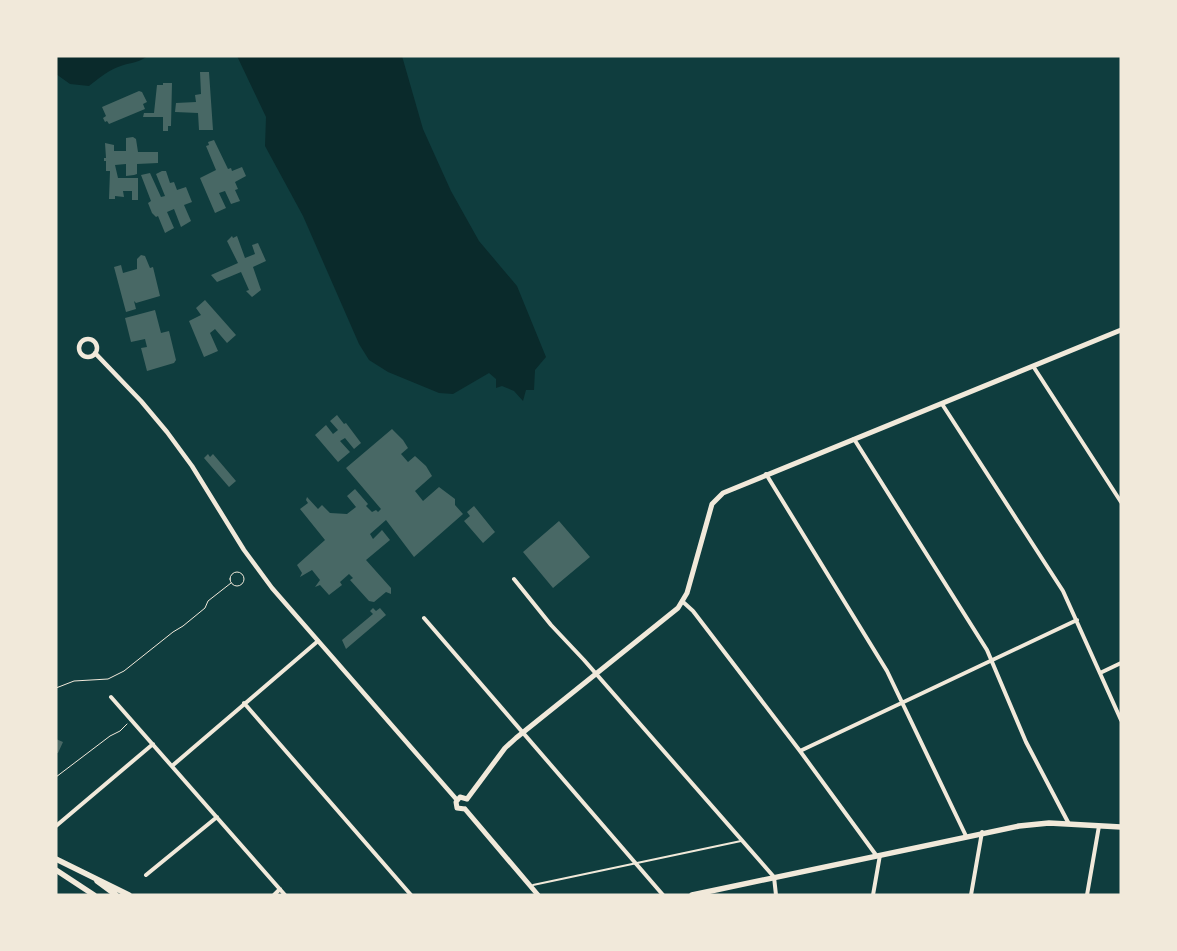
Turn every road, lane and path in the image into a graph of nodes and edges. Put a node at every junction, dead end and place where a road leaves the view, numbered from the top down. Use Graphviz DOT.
graph roads {
  1 [pos="1121,330"];
  2 [pos="95,353"];
  3 [pos="1033,366"];
  4 [pos="942,404"];
  5 [pos="854,439"];
  6 [pos="766,474"];
  7 [pos="1121,502"];
  8 [pos="514,579"];
  9 [pos="231,583"];
  10 [pos="682,601"];
  11 [pos="424,618"];
  12 [pos="1077,620"];
  13 [pos="318,641"];
  14 [pos="991,660"];
  15 [pos="1121,663"];
  16 [pos="595,673"];
  17 [pos="1100,673"];
  18 [pos="56,688"];
  19 [pos="111,697"];
  20 [pos="902,702"];
  21 [pos="244,703"];
  22 [pos="131,719"];
  23 [pos="1121,720"];
  24 [pos="522,733"];
  25 [pos="153,744"];
  26 [pos="800,751"];
  27 [pos="172,766"];
  28 [pos="56,778"];
  29 [pos="467,799"];
  30 [pos="457,800"];
  31 [pos="465,810"];
  32 [pos="217,817"];
  33 [pos="1069,824"];
  34 [pos="56,826"];
  35 [pos="1099,826"];
  36 [pos="1121,827"];
  37 [pos="982,832"];
  38 [pos="966,836"];
  39 [pos="742,841"];
  40 [pos="878,855"];
  41 [pos="56,858"];
  42 [pos="636,864"];
  43 [pos="56,870"];
  44 [pos="85,872"];
  45 [pos="146,875"];
  46 [pos="774,877"];
  47 [pos="530,886"];
  48 [pos="280,889"];
  49 [pos="94,895"];
  50 [pos="116,895"];
  51 [pos="129,895"];
  52 [pos="274,895"];
  53 [pos="284,895"];
  54 [pos="411,895"];
  55 [pos="538,895"];
  56 [pos="663,895"];
  57 [pos="692,895"];
  58 [pos="776,895"];
  59 [pos="873,895"];
  60 [pos="971,895"];
  61 [pos="1087,895"];
  1 -- 3 [label="main road"];
  2 -- 13 [label="street"];
  3 -- 4 [label="main road"];
  3 -- 7 [label="street"];
  4 -- 5 [label="main road"];
  4 -- 12 [label="street"];
  5 -- 6 [label="main road"];
  5 -- 14 [label="street"];
  6 -- 10 [label="main road"];
  6 -- 20 [label="street"];
  8 -- 16 [label="street"];
  9 -- 9 [label="path"];
  9 -- 18 [label="path"];
  10 -- 16 [label="main road"];
  10 -- 26 [label="street"];
  11 -- 24 [label="street"];
  12 -- 14 [label="street"];
  12 -- 17 [label="street"];
  13 -- 21 [label="street"];
  13 -- 30 [label="street"];
  14 -- 20 [label="street"];
  14 -- 33 [label="street"];
  15 -- 17 [label="street"];
  16 -- 24 [label="main road"];
  16 -- 39 [label="street"];
  17 -- 23 [label="street"];
  19 -- 22 [label="street"];
  20 -- 26 [label="street"];
  20 -- 38 [label="street"];
  21 -- 27 [label="street"];
  21 -- 54 [label="street"];
  22 -- 25 [label="street"];
  22 -- 28 [label="path"];
  24 -- 29 [label="main road"];
  24 -- 42 [label="street"];
  25 -- 27 [label="street"];
  25 -- 34 [label="street"];
  26 -- 40 [label="street"];
  27 -- 32 [label="street"];
  29 -- 30 [label="main road"];
  29 -- 31 [label="main road"];
  30 -- 31 [label="main road"];
  31 -- 47 [label="main road"];
  32 -- 45 [label="street"];
  32 -- 48 [label="street"];
  33 -- 35 [label="main road"];
  33 -- 37 [label="main road"];
  35 -- 36 [label="main road"];
  35 -- 61 [label="street"];
  37 -- 38 [label="main road"];
  37 -- 60 [label="street"];
  38 -- 40 [label="main road"];
  39 -- 42 [label="lane"];
  39 -- 46 [label="street"];
  40 -- 46 [label="main road"];
  40 -- 59 [label="street"];
  41 -- 44 [label="main road"];
  42 -- 47 [label="lane"];
  42 -- 56 [label="street"];
  43 -- 49 [label="main road"];
  44 -- 50 [label="main road"];
  44 -- 51 [label="main road"];
  46 -- 57 [label="main road"];
  46 -- 58 [label="street"];
  47 -- 55 [label="main road"];
  48 -- 52 [label="street"];
  48 -- 53 [label="street"];
}
